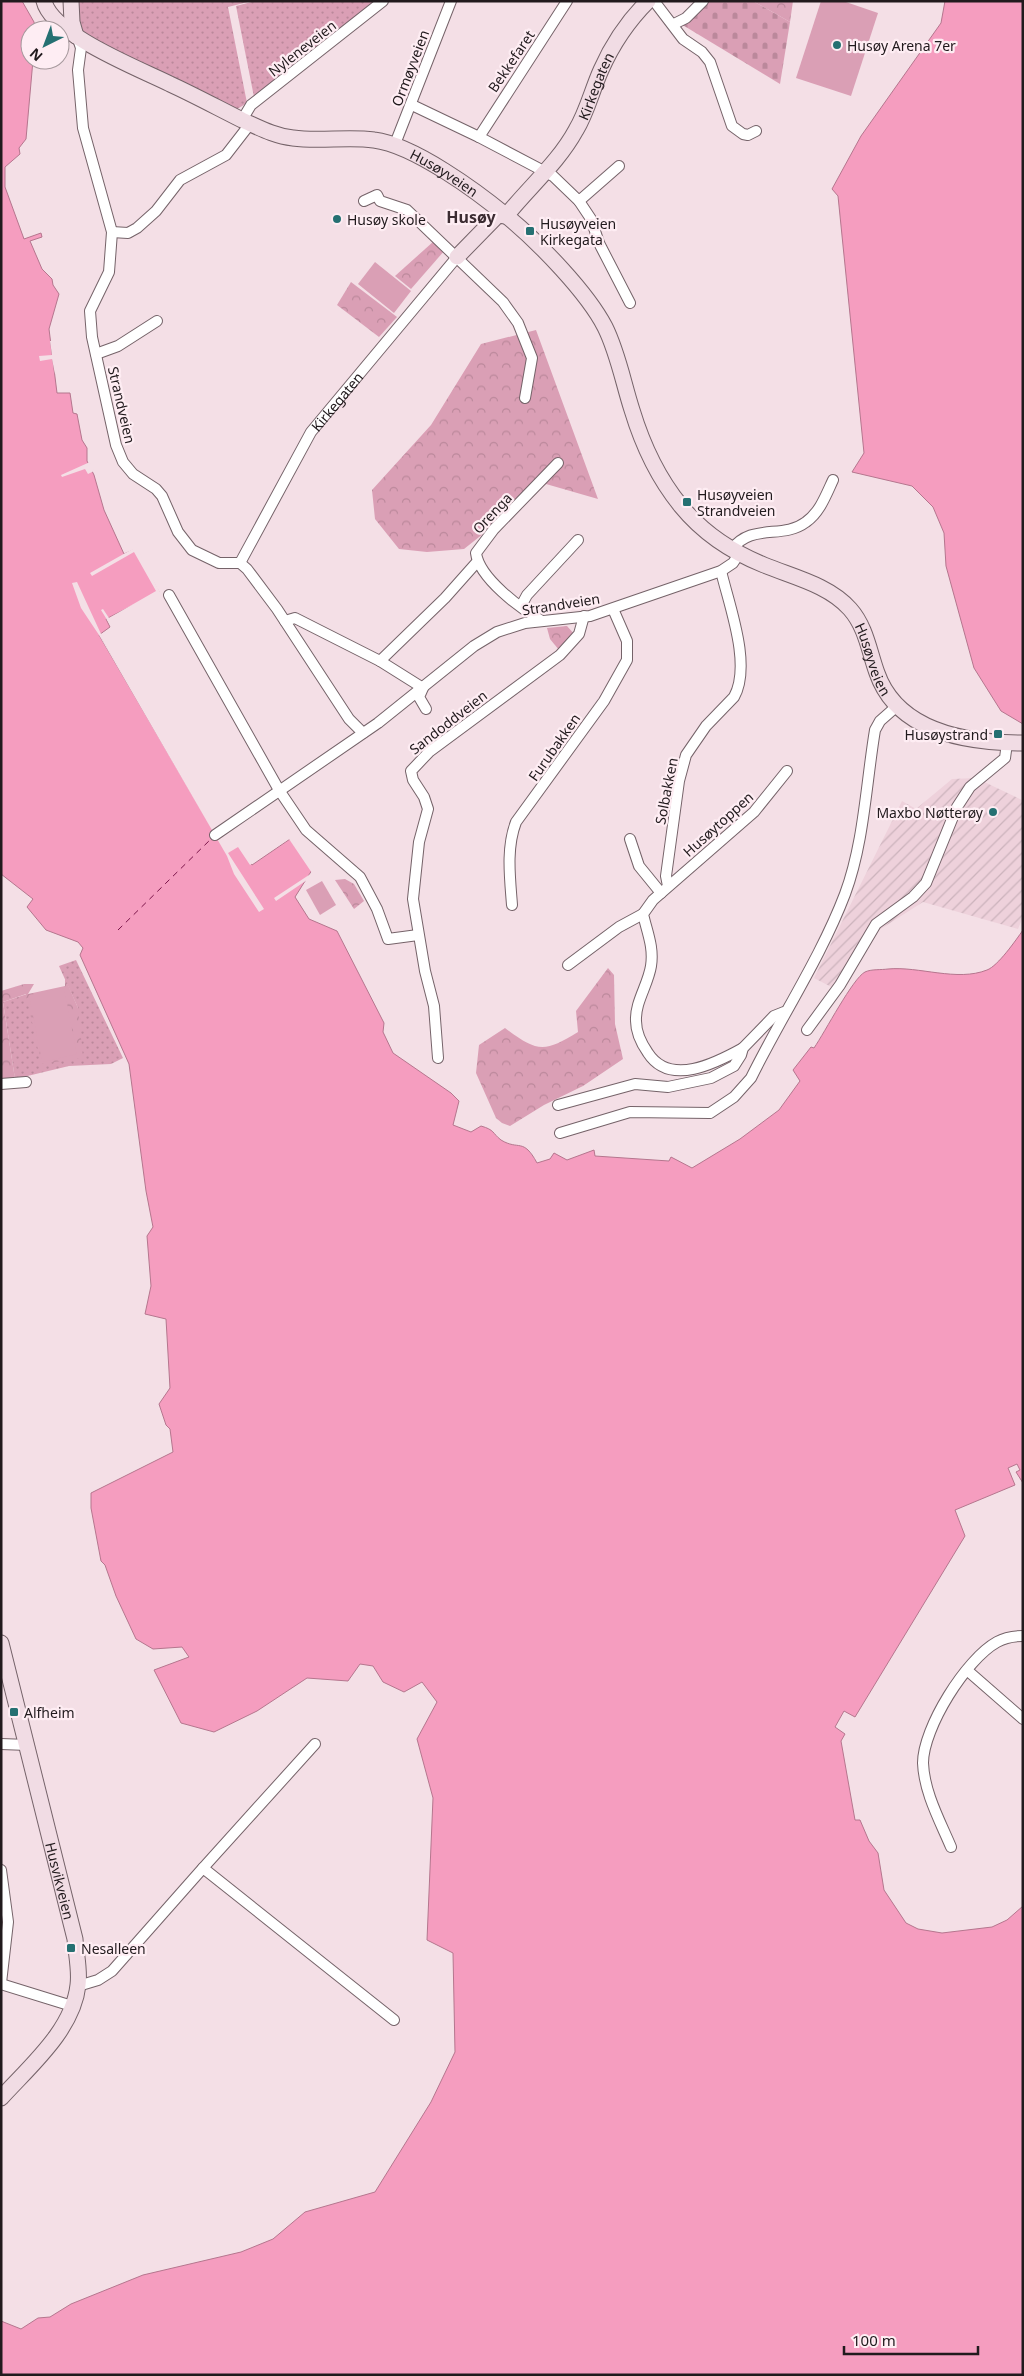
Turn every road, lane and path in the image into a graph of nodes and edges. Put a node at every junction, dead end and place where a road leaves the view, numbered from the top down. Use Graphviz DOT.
graph roads {
  1 [pos="44,1"];
  2 [pos="71,1"];
  3 [pos="383,1"];
  4 [pos="451,1"];
  5 [pos="567,1"];
  6 [pos="648,1"];
  7 [pos="654,1"];
  8 [pos="703,1"];
  9 [pos="674,24"];
  10 [pos="76,36"];
  11 [pos="412,105"];
  12 [pos="246,122"];
  13 [pos="756,131"];
  14 [pos="479,137"];
  15 [pos="395,144"];
  16 [pos="619,166"];
  17 [pos="545,172"];
  18 [pos="364,201"];
  19 [pos="579,201"];
  20 [pos="506,216"];
  21 [pos="112,232"];
  22 [pos="456,257"];
  23 [pos="630,302"];
  24 [pos="157,322"];
  25 [pos="96,354"];
  26 [pos="525,398"];
  27 [pos="558,463"];
  28 [pos="833,480"];
  29 [pos="578,540"];
  30 [pos="735,552"];
  31 [pos="477,562"];
  32 [pos="240,563"];
  33 [pos="721,571"];
  34 [pos="169,595"];
  35 [pos="521,606"];
  36 [pos="613,609"];
  37 [pos="584,616"];
  38 [pos="284,621"];
  39 [pos="542,621"];
  40 [pos="380,660"];
  41 [pos="422,688"];
  42 [pos="896,706"];
  43 [pos="426,709"];
  44 [pos="363,733"];
  45 [pos="1007,743"];
  46 [pos="1023,743"];
  47 [pos="787,771"];
  48 [pos="279,790"];
  49 [pos="215,835"];
  50 [pos="630,839"];
  51 [pos="665,889"];
  52 [pos="512,905"];
  53 [pos="643,914"];
  54 [pos="418,935"];
  55 [pos="568,965"];
  56 [pos="784,1012"];
  57 [pos="807,1030"];
  58 [pos="743,1048"];
  59 [pos="438,1058"];
  60 [pos="26,1082"];
  61 [pos="1,1084"];
  62 [pos="558,1105"];
  63 [pos="560,1133"];
  64 [pos="1023,1636"];
  65 [pos="1,1643"];
  66 [pos="968,1671"];
  67 [pos="1023,1719"];
  68 [pos="1,1744"];
  69 [pos="315,1744"];
  70 [pos="28,1745"];
  71 [pos="951,1847"];
  72 [pos="203,1868"];
  73 [pos="1,1870"];
  74 [pos="1,1983"];
  75 [pos="78,1986"];
  76 [pos="72,2006"];
  77 [pos="394,2020"];
  78 [pos="1,2098"];
  1 -- 10 [label="main road, Husøyveien"];
  2 -- 10 [label="main road"];
  3 -- 12 [label="street, Nyleneveien"];
  4 -- 11 [label="street, Ormøyveien"];
  5 -- 14 [label="street, Bekkefaret"];
  6 -- 17 [label="main road, Kirkegaten"];
  7 -- 9 [label="street"];
  8 -- 9 [label="street"];
  9 -- 13 [label="street"];
  10 -- 12 [label="main road, Husøyveien"];
  10 -- 21 [label="street, Strandveien"];
  11 -- 14 [label="street"];
  11 -- 15 [label="street, Ormøyveien"];
  12 -- 15 [label="main road, Husøyveien"];
  12 -- 21 [label="street, Nyleneveien"];
  14 -- 17 [label="street"];
  15 -- 20 [label="main road, Husøyveien"];
  16 -- 19 [label="street"];
  17 -- 19 [label="street"];
  17 -- 20 [label="main road, Kirkegaten"];
  18 -- 22 [label="street"];
  19 -- 23 [label="street"];
  20 -- 22 [label="main road, Kirkegaten"];
  20 -- 30 [label="main road, Husøyveien"];
  21 -- 25 [label="street, Strandveien"];
  22 -- 26 [label="street"];
  22 -- 32 [label="street, Kirkegaten"];
  24 -- 25 [label="street, Strandveien"];
  25 -- 32 [label="street, Strandveien"];
  27 -- 31 [label="street, Orenga"];
  28 -- 30 [label="street"];
  29 -- 35 [label="street"];
  30 -- 33 [label="street, Strandveien"];
  30 -- 42 [label="main road, Husøyveien"];
  31 -- 35 [label="street"];
  31 -- 40 [label="street"];
  32 -- 38 [label="street"];
  33 -- 36 [label="street, Strandveien"];
  33 -- 51 [label="street, Solbakken"];
  34 -- 48 [label="street"];
  35 -- 39 [label="street"];
  36 -- 37 [label="street, Strandveien"];
  36 -- 52 [label="street, Furubakken"];
  37 -- 39 [label="street, Strandveien"];
  37 -- 54 [label="street, Sandoddveien"];
  38 -- 40 [label="street"];
  38 -- 44 [label="street"];
  39 -- 41 [label="street, Strandveien"];
  40 -- 41 [label="street"];
  41 -- 43 [label="street"];
  41 -- 44 [label="street, Strandveien"];
  42 -- 45 [label="main road, Husøyveien"];
  42 -- 56 [label="street"];
  44 -- 48 [label="street, Strandveien"];
  45 -- 46 [label="main road, Husøyveien"];
  45 -- 57 [label="street"];
  47 -- 51 [label="street, Husøytoppen"];
  48 -- 49 [label="street, Strandveien"];
  48 -- 54 [label="street"];
  50 -- 51 [label="street"];
  51 -- 53 [label="street, Husøytoppen"];
  53 -- 55 [label="street, Husøytoppen"];
  53 -- 58 [label="street"];
  54 -- 59 [label="street, Sandoddveien"];
  56 -- 58 [label="street"];
  56 -- 63 [label="street"];
  58 -- 62 [label="street"];
  60 -- 61 [label="street"];
  64 -- 66 [label="street"];
  65 -- 70 [label="main road, Husvikveien"];
  66 -- 67 [label="street"];
  66 -- 71 [label="street"];
  68 -- 70 [label="street"];
  69 -- 72 [label="street"];
  70 -- 75 [label="main road, Husvikveien"];
  72 -- 75 [label="street"];
  72 -- 77 [label="street"];
  73 -- 74 [label="street"];
  74 -- 76 [label="street"];
  75 -- 76 [label="main road, Husvikveien"];
  76 -- 78 [label="main road, Husvikveien"];
}
